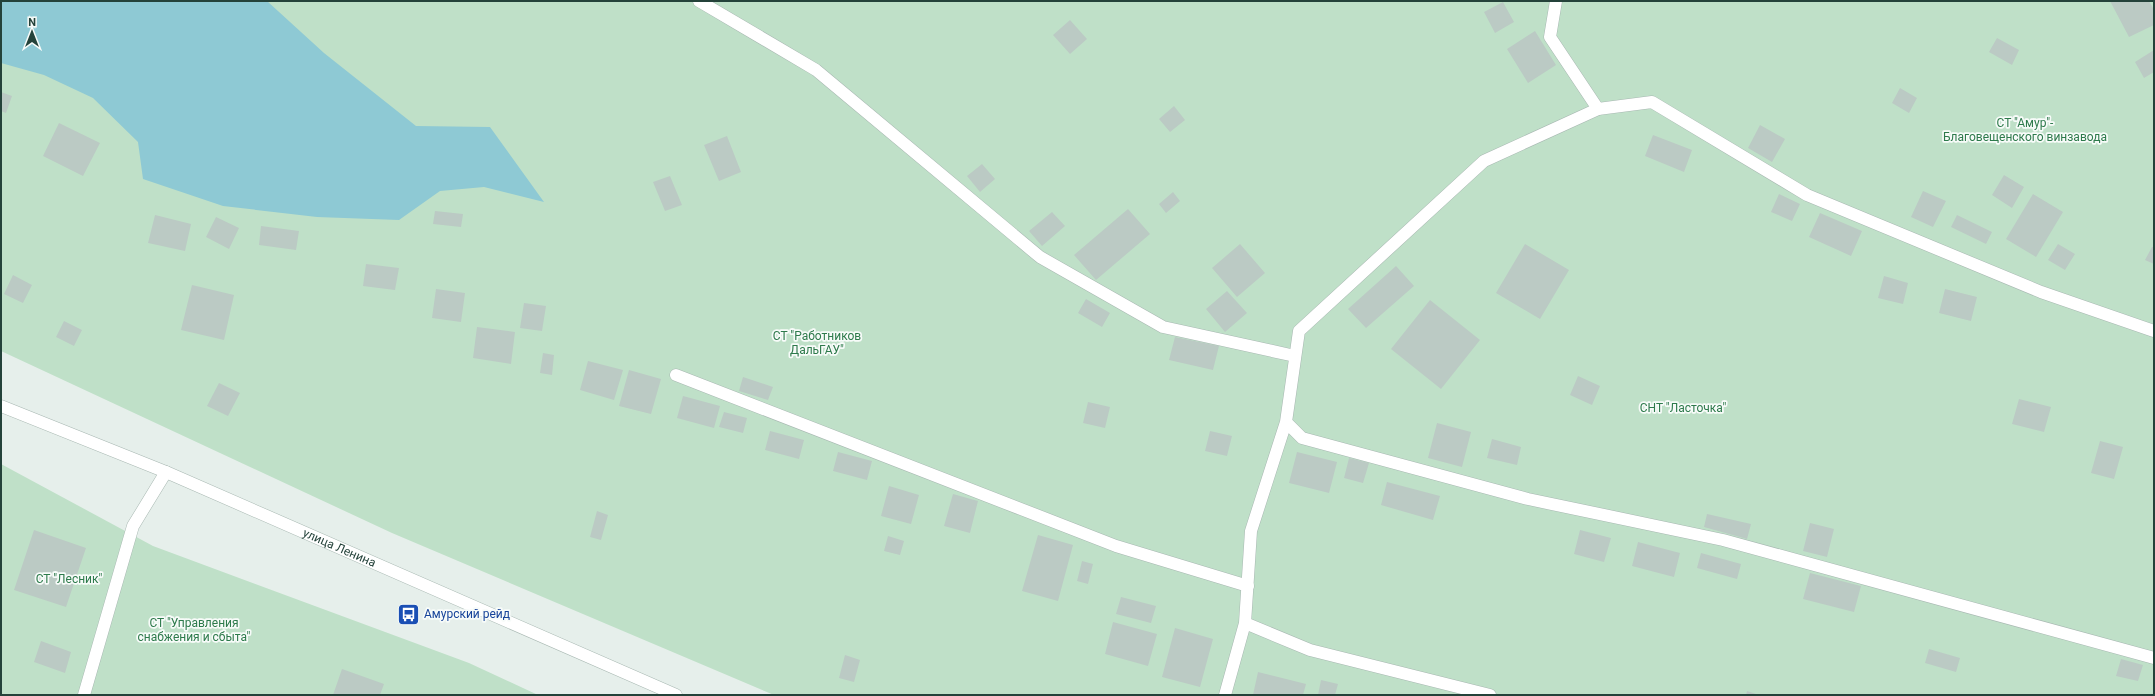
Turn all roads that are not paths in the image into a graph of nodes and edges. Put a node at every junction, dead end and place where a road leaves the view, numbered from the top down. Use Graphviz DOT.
graph roads {
  1 [pos="699,1"];
  2 [pos="1556,1"];
  3 [pos="1598,109"];
  4 [pos="2154,331"];
  5 [pos="1295,356"];
  6 [pos="676,375"];
  7 [pos="1,406"];
  8 [pos="1286,422"];
  9 [pos="166,472"];
  10 [pos="1248,586"];
  11 [pos="1246,623"];
  12 [pos="2154,658"];
  13 [pos="84,695"];
  14 [pos="676,695"];
  15 [pos="1225,695"];
  16 [pos="1490,695"];
  1 -- 5 [label="street"];
  2 -- 3 [label="street"];
  3 -- 4 [label="street"];
  3 -- 5 [label="street"];
  5 -- 8 [label="street"];
  6 -- 10 [label="street"];
  7 -- 9 [label="street, улица Ленина"];
  8 -- 10 [label="street"];
  8 -- 12 [label="street"];
  9 -- 13 [label="street"];
  9 -- 14 [label="street, улица Ленина"];
  10 -- 11 [label="street"];
  11 -- 15 [label="street"];
  11 -- 16 [label="street"];
}
